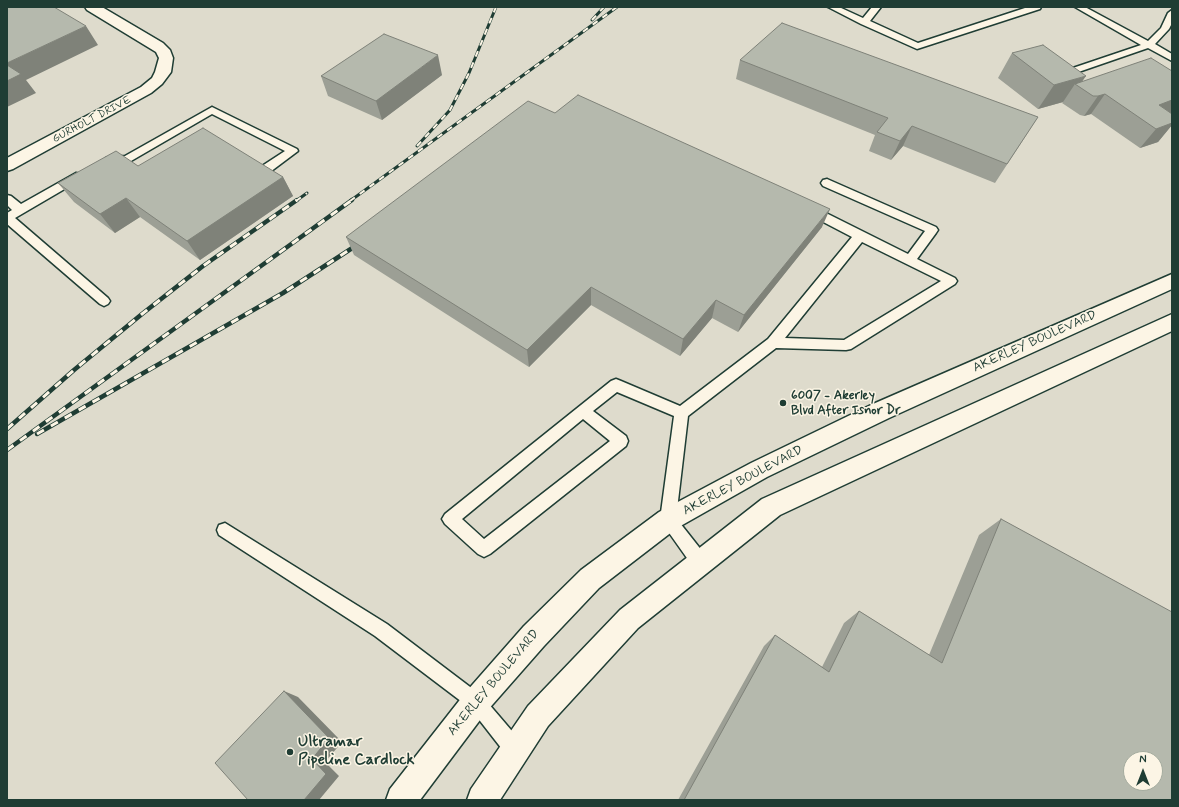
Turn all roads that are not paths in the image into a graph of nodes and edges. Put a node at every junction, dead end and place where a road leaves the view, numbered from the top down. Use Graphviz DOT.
graph roads {
  1 [pos="92,7"];
  2 [pos="832,7"];
  3 [pos="877,7"];
  4 [pos="1037,7"];
  5 [pos="1079,7"];
  6 [pos="1172,13"];
  7 [pos="864,22"];
  8 [pos="1149,45"];
  9 [pos="1172,58"];
  10 [pos="1051,78"];
  11 [pos="99,164"];
  12 [pos="7,166"];
  13 [pos="266,169"];
  14 [pos="86,171"];
  15 [pos="827,183"];
  16 [pos="7,199"];
  17 [pos="802,207"];
  18 [pos="20,210"];
  19 [pos="860,236"];
  20 [pos="910,260"];
  21 [pos="1172,281"];
  22 [pos="104,301"];
  23 [pos="1172,322"];
  24 [pos="773,343"];
  25 [pos="583,411"];
  26 [pos="681,413"];
  27 [pos="668,520"];
  28 [pos="225,530"];
  29 [pos="700,562"];
  30 [pos="476,702"];
  31 [pos="516,751"];
  32 [pos="401,800"];
  33 [pos="482,800"];
  1 -- 12 [label="main road, GURHOLT DRIVE"];
  2 -- 7 [label="lane"];
  3 -- 7 [label="lane"];
  4 -- 7 [label="lane"];
  5 -- 8 [label="lane"];
  6 -- 8 [label="lane"];
  8 -- 9 [label="lane"];
  8 -- 10 [label="lane"];
  11 -- 13 [label="lane"];
  14 -- 18 [label="lane"];
  15 -- 20 [label="lane"];
  16 -- 18 [label="lane"];
  17 -- 19 [label="lane"];
  18 -- 22 [label="lane"];
  19 -- 20 [label="lane"];
  19 -- 24 [label="lane"];
  20 -- 24 [label="lane"];
  21 -- 27 [label="main road, AKERLEY BOULEVARD"];
  23 -- 29 [label="main road"];
  24 -- 26 [label="lane"];
  25 -- 25 [label="lane"];
  25 -- 26 [label="lane"];
  26 -- 27 [label="lane"];
  27 -- 29 [label="lane"];
  27 -- 30 [label="main road, AKERLEY BOULEVARD"];
  28 -- 30 [label="lane"];
  29 -- 31 [label="main road"];
  30 -- 31 [label="lane"];
  30 -- 32 [label="main road, AKERLEY BOULEVARD"];
  31 -- 33 [label="main road"];
}
